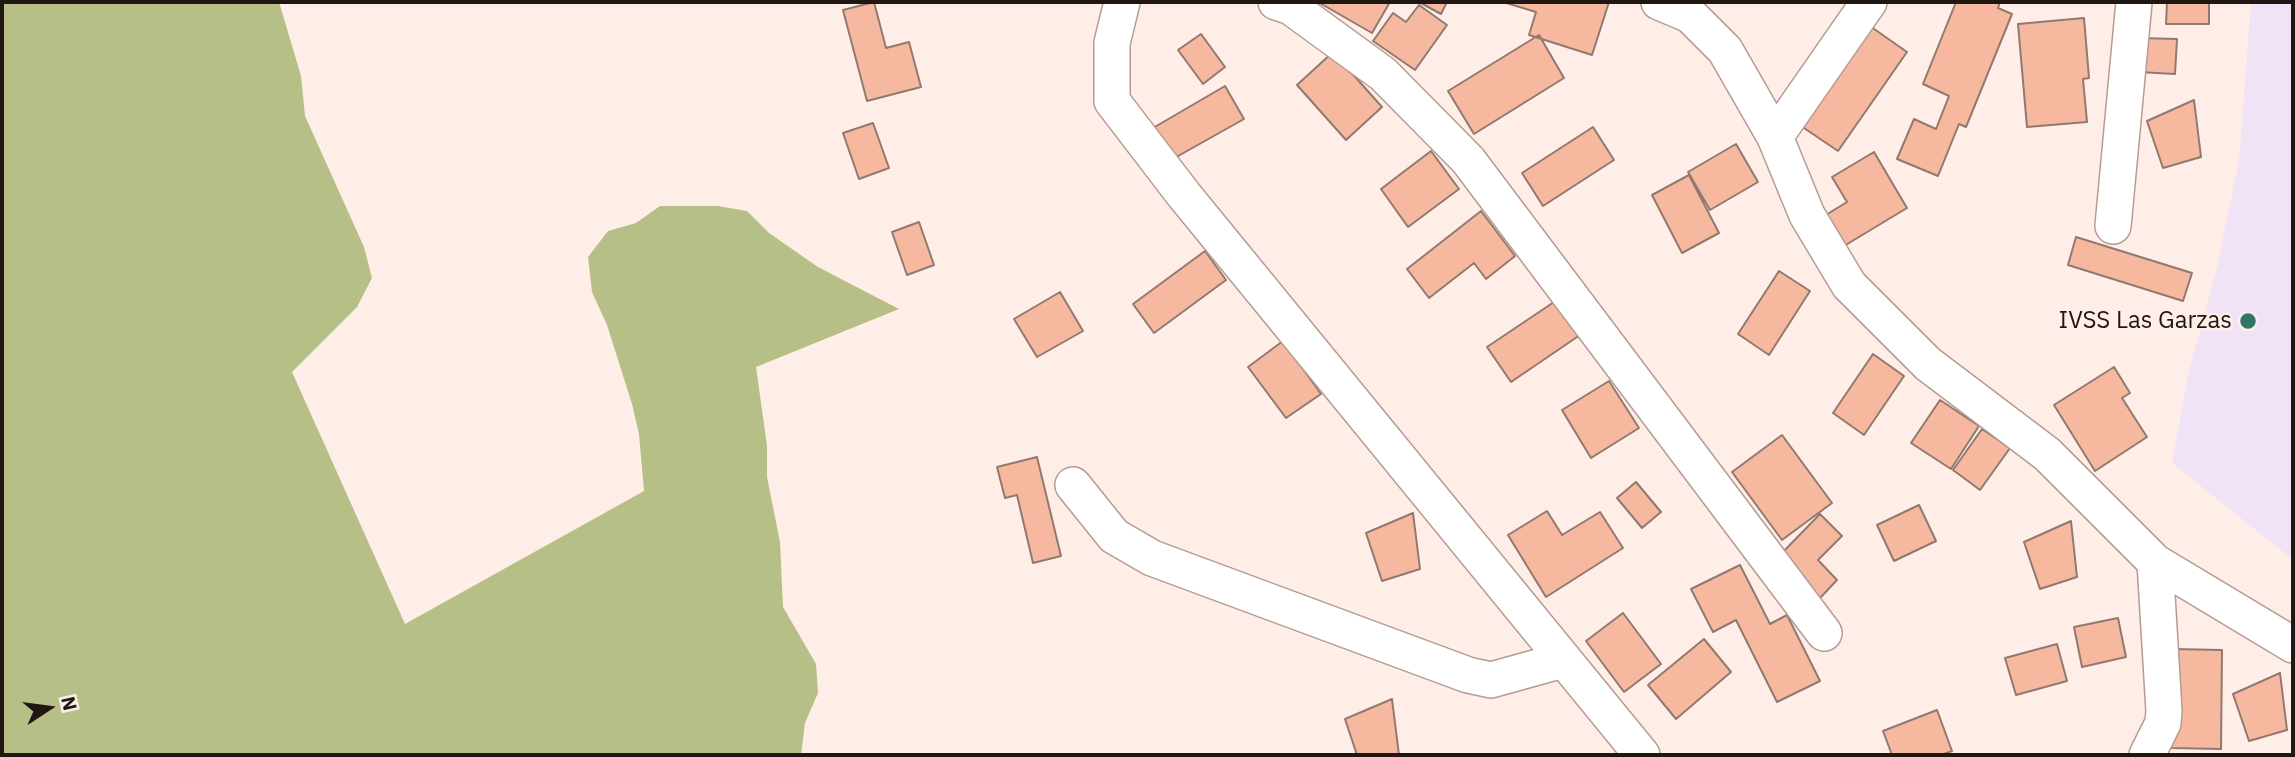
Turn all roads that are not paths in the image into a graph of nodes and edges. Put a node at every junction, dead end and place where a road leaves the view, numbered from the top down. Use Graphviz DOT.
graph roads {
  1 [pos="1122,2"];
  2 [pos="1276,2"];
  3 [pos="1659,2"];
  4 [pos="1869,2"];
  5 [pos="2134,2"];
  6 [pos="1775,137"];
  7 [pos="2113,226"];
  8 [pos="1073,485"];
  9 [pos="2155,562"];
  10 [pos="1824,634"];
  11 [pos="2293,645"];
  12 [pos="1563,660"];
  13 [pos="1643,755"];
  14 [pos="2147,755"];
  1 -- 12 [label="street"];
  2 -- 10 [label="street"];
  3 -- 6 [label="street"];
  4 -- 6 [label="street"];
  5 -- 7 [label="street"];
  6 -- 9 [label="street"];
  8 -- 12 [label="street"];
  9 -- 11 [label="street"];
  9 -- 14 [label="street"];
  12 -- 13 [label="street"];
}
